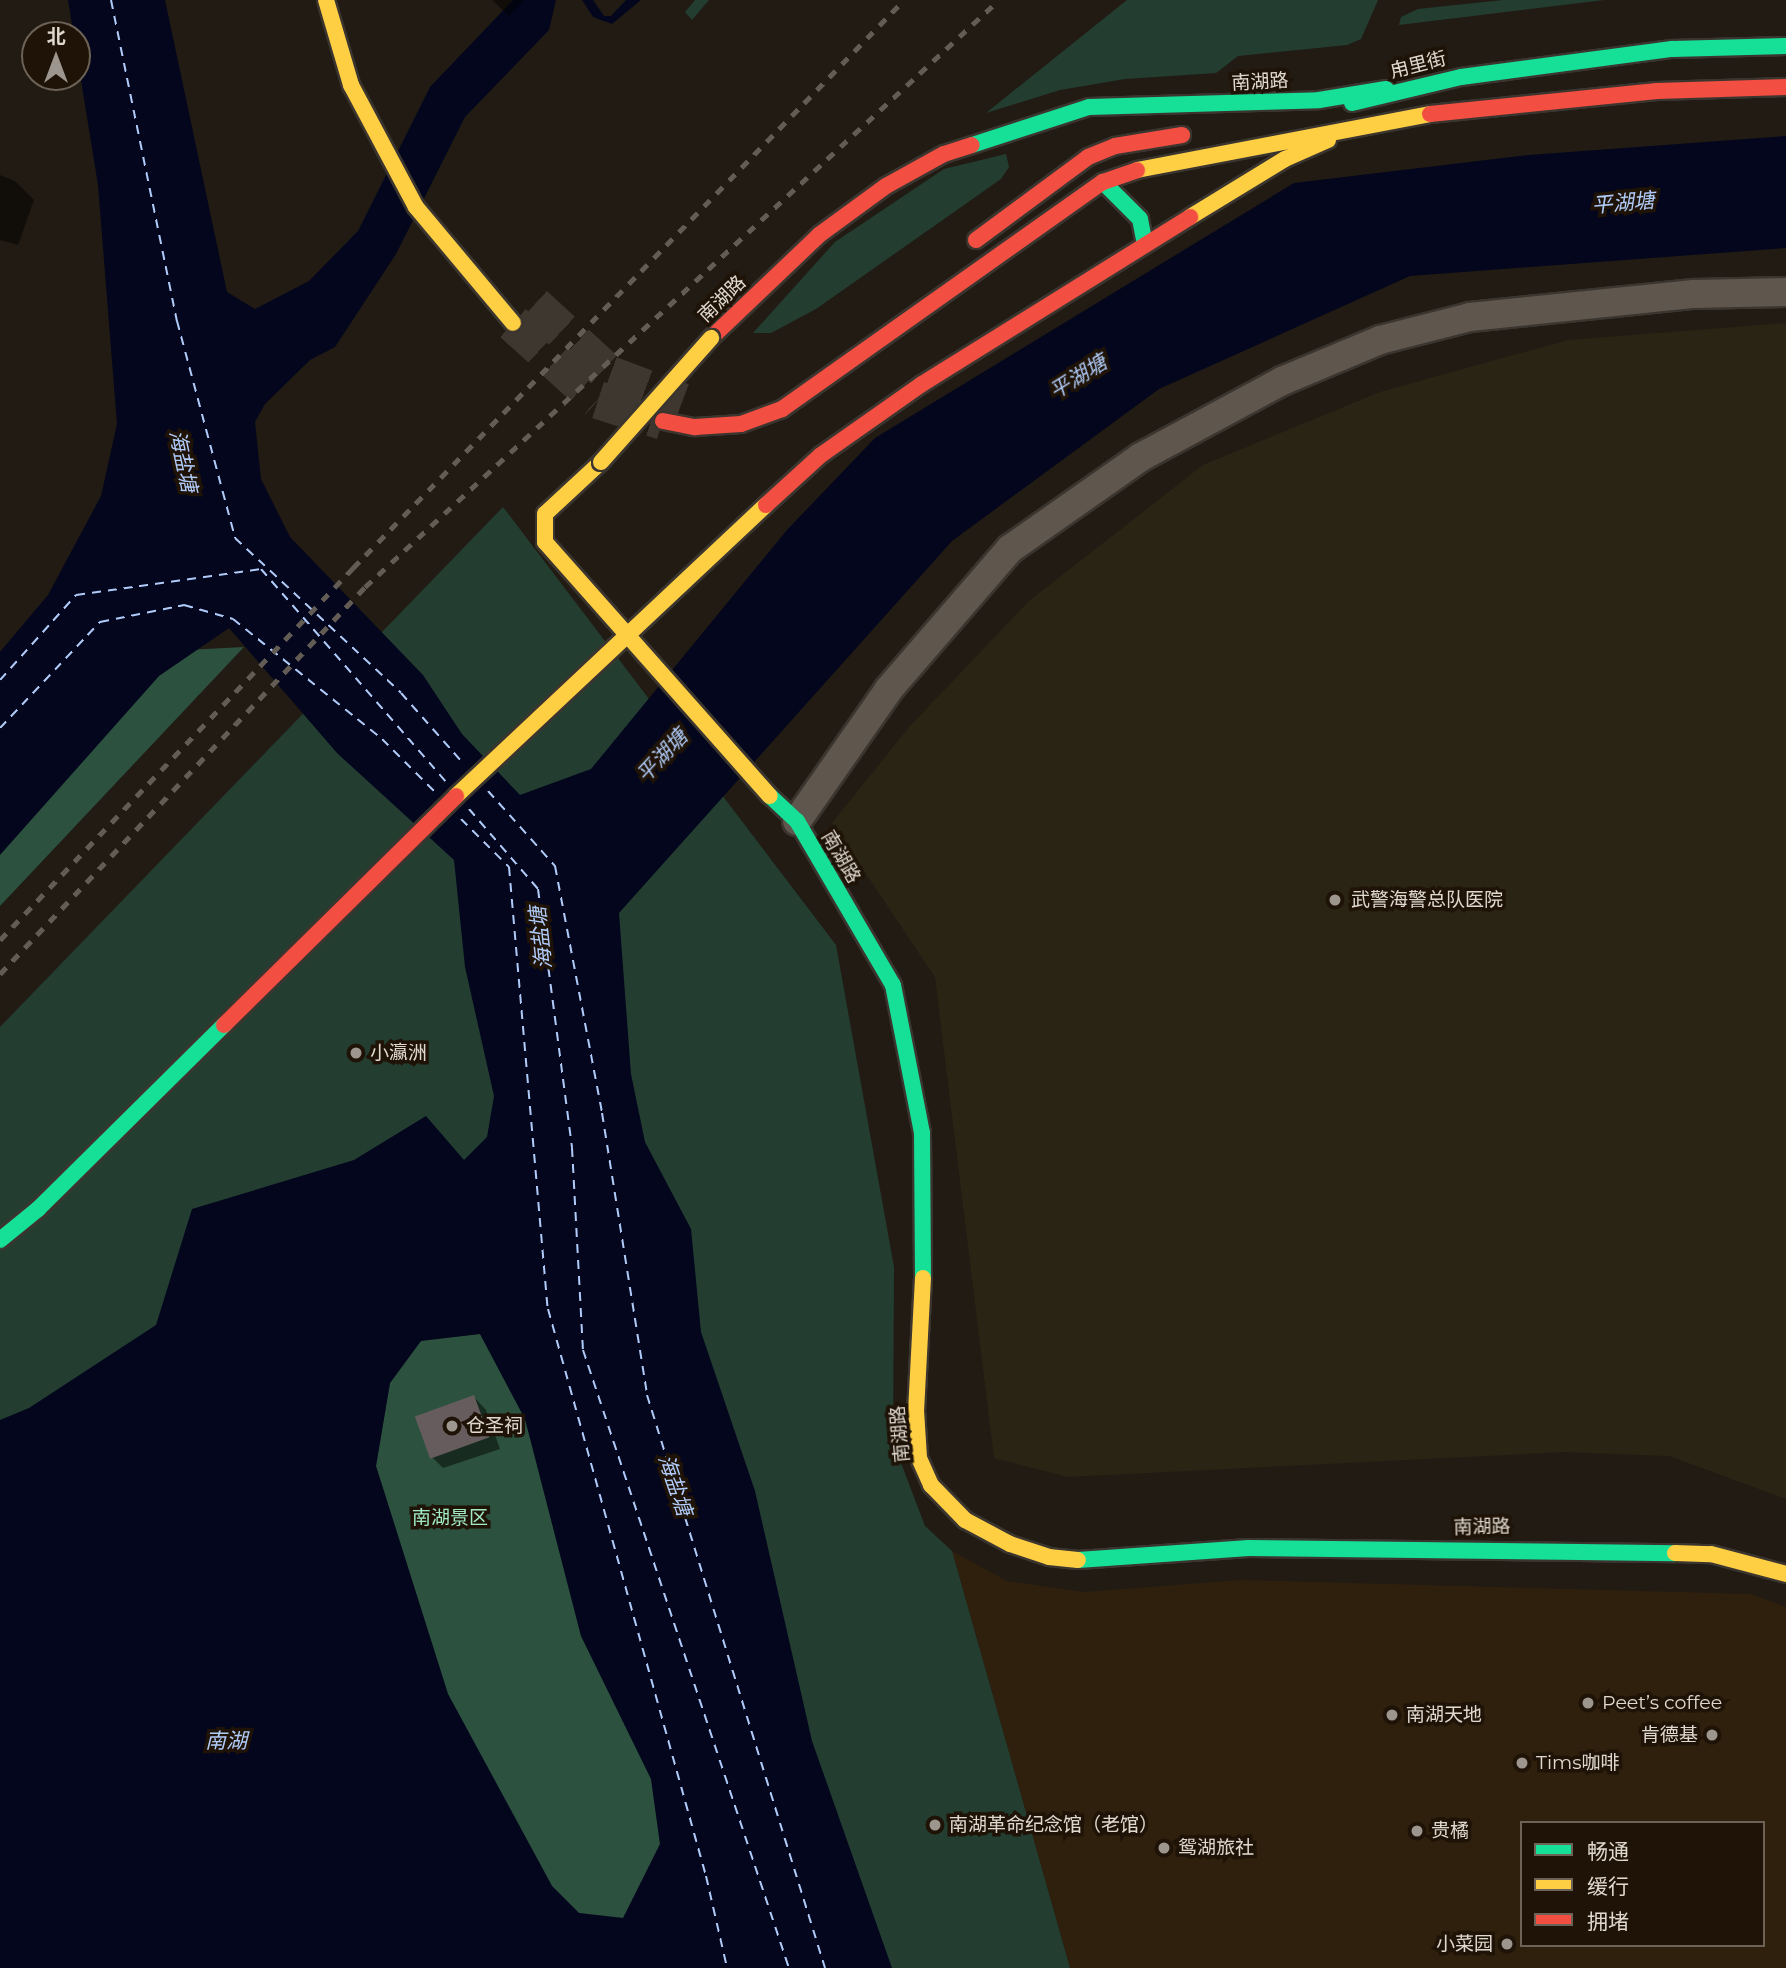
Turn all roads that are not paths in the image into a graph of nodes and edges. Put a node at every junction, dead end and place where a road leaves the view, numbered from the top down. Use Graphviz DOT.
graph roads {
  1 [pos="326,0"];
  2 [pos="1786,46"];
  3 [pos="1461,77"];
  4 [pos="1786,87"];
  5 [pos="1065,115"];
  6 [pos="1282,118"];
  7 [pos="1361,127"];
  8 [pos="1205,131"];
  9 [pos="1082,146"];
  10 [pos="1103,182"];
  11 [pos="1145,244"];
  12 [pos="960,252"];
  13 [pos="1786,292"];
  14 [pos="513,323"];
  15 [pos="663,421"];
  16 [pos="624,637"];
  17 [pos="797,821"];
  18 [pos="0,1241"];
  19 [pos="1786,1574"];
  1 -- 14 [label="main road"];
  2 -- 3 [label="main road, 甪里街"];
  3 -- 5 [label="main road, 南湖路"];
  3 -- 6 [label="main road, 甪里街"];
  4 -- 7 [label="main road"];
  5 -- 9 [label="main road"];
  5 -- 16 [label="main road, 南湖路, bridge"];
  7 -- 10 [label="main road"];
  7 -- 11 [label="main road"];
  8 -- 9 [label="main road"];
  9 -- 12 [label="main road"];
  10 -- 11 [label="main road"];
  10 -- 15 [label="main road"];
  11 -- 16 [label="main road"];
  13 -- 17 [label="street"];
  16 -- 17 [label="main road, 南湖路"];
  16 -- 18 [label="main road"];
  17 -- 19 [label="main road, 南湖路"];
}
